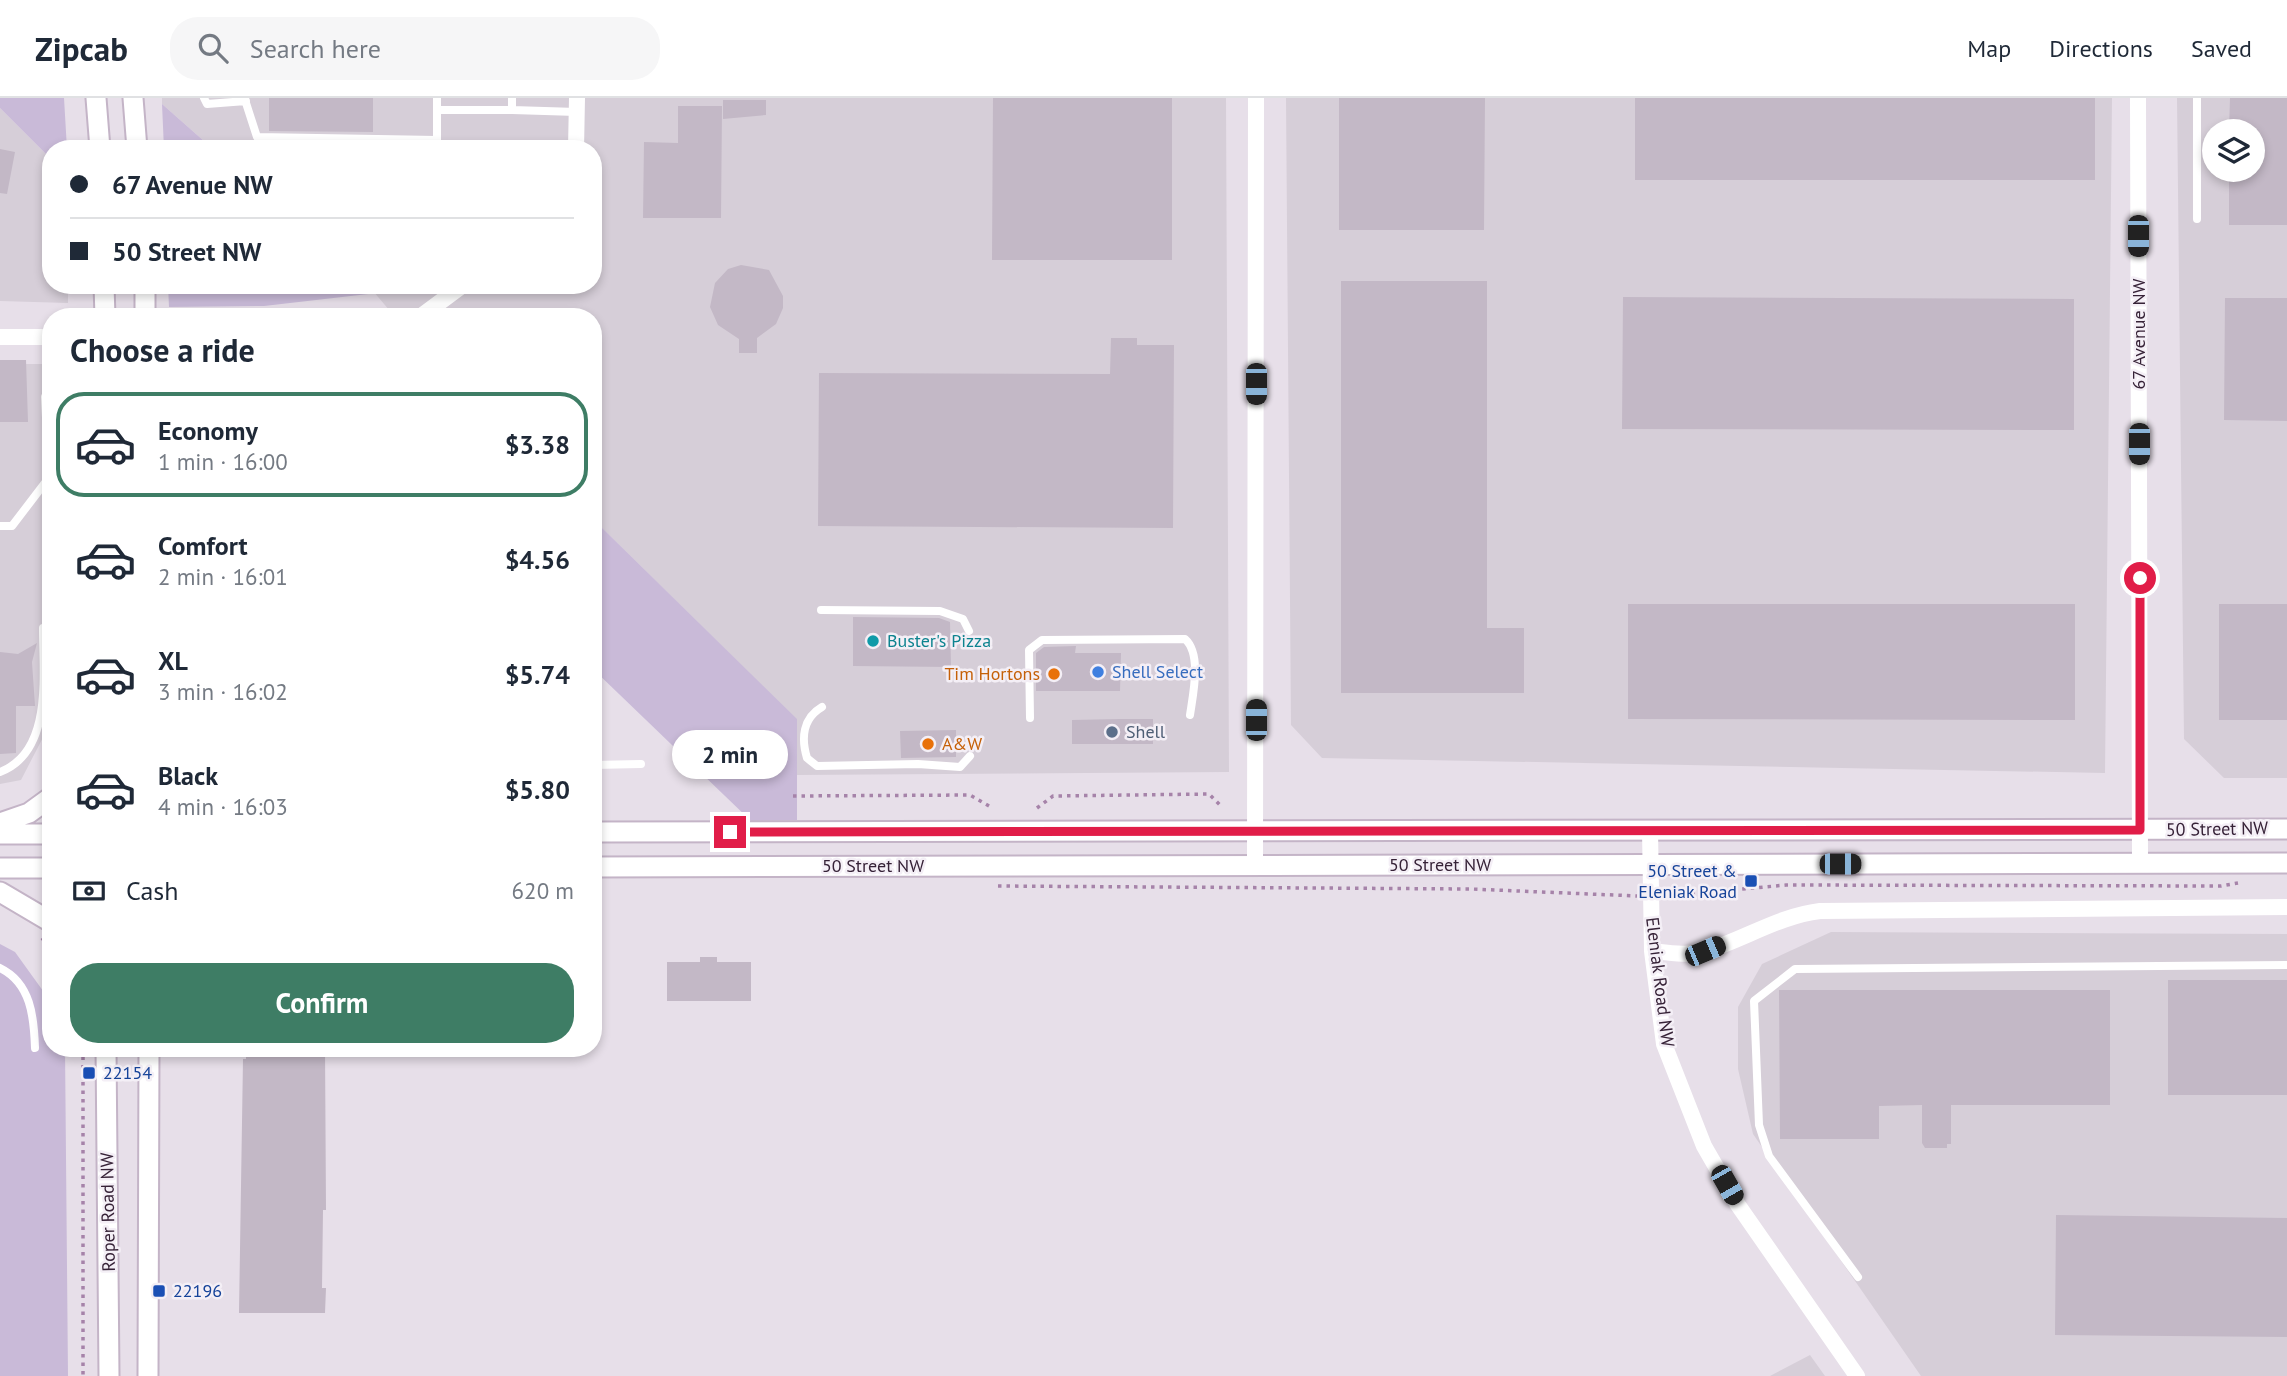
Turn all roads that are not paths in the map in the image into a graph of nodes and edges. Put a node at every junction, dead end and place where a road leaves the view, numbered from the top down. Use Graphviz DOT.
graph roads {
  1 [pos="96,98"];
  2 [pos="133,98"];
  3 [pos="204,98"];
  4 [pos="437,98"];
  5 [pos="482,98"];
  6 [pos="512,98"];
  7 [pos="1256,98"];
  8 [pos="2138,98"];
  9 [pos="2197,98"];
  10 [pos="246,101"];
  11 [pos="577,105"];
  12 [pos="437,110"];
  13 [pos="482,110"];
  14 [pos="512,110"];
  15 [pos="99,140"];
  16 [pos="136,140"];
  17 [pos="576,140"];
  18 [pos="2197,219"];
  19 [pos="451,294"];
  20 [pos="432,308"];
  21 [pos="0,337"];
  22 [pos="42,337"];
  23 [pos="42,487"];
  24 [pos="0,526"];
  25 [pos="821,610"];
  26 [pos="969,631"];
  27 [pos="42,700"];
  28 [pos="822,708"];
  29 [pos="1190,715"];
  30 [pos="1030,718"];
  31 [pos="970,756"];
  32 [pos="641,764"];
  33 [pos="602,765"];
  34 [pos="0,772"];
  35 [pos="42,804"];
  36 [pos="0,823"];
  37 [pos="2287,829"];
  38 [pos="1255,830"];
  39 [pos="1650,830"];
  40 [pos="2140,830"];
  41 [pos="602,832"];
  42 [pos="0,834"];
  43 [pos="42,834"];
  44 [pos="2140,863"];
  45 [pos="2287,863"];
  46 [pos="1255,865"];
  47 [pos="1650,865"];
  48 [pos="602,867"];
  49 [pos="0,868"];
  50 [pos="42,868"];
  51 [pos="0,892"];
  52 [pos="2287,907"];
  53 [pos="42,927"];
  54 [pos="1652,951"];
  55 [pos="2287,965"];
  56 [pos="0,968"];
  57 [pos="35,1048"];
  58 [pos="106,1057"];
  59 [pos="149,1057"];
  60 [pos="1858,1277"];
  61 [pos="109,1376"];
  62 [pos="148,1376"];
  63 [pos="1857,1376"];
  1 -- 15 [label="main road"];
  2 -- 16 [label="main road"];
  3 -- 10 [label="lane"];
  4 -- 12 [label="lane"];
  5 -- 13 [label="lane"];
  6 -- 14 [label="lane"];
  7 -- 38 [label="street"];
  8 -- 40 [label="street, 67 Avenue NW"];
  9 -- 18 [label="lane"];
  10 -- 12 [label="lane"];
  11 -- 14 [label="lane"];
  11 -- 17 [label="street"];
  12 -- 13 [label="lane"];
  13 -- 14 [label="lane"];
  19 -- 20 [label="street"];
  21 -- 22 [label="street"];
  23 -- 24 [label="lane"];
  25 -- 26 [label="lane"];
  27 -- 34 [label="lane"];
  28 -- 31 [label="lane"];
  29 -- 30 [label="lane"];
  32 -- 33 [label="lane"];
  35 -- 36 [label="main road"];
  37 -- 40 [label="main road, 50 Street NW"];
  38 -- 39 [label="main road, 50 Street NW"];
  38 -- 41 [label="main road, 50 Street NW"];
  38 -- 46 [label="street"];
  39 -- 40 [label="main road, 50 Street NW"];
  39 -- 47 [label="street, Eleniak Road NW"];
  40 -- 44 [label="street, 67 Avenue NW"];
  42 -- 43 [label="main road"];
  44 -- 45 [label="main road, 50 Street NW"];
  44 -- 47 [label="main road, 50 Street NW"];
  46 -- 47 [label="main road, 50 Street NW"];
  46 -- 48 [label="main road, 50 Street NW"];
  47 -- 54 [label="street, Eleniak Road NW"];
  49 -- 50 [label="main road"];
  51 -- 53 [label="main road"];
  52 -- 54 [label="street"];
  54 -- 63 [label="street, Eleniak Road NW"];
  55 -- 60 [label="lane"];
  56 -- 57 [label="lane"];
  58 -- 61 [label="main road, Roper Road NW"];
  59 -- 62 [label="main road"];
}
